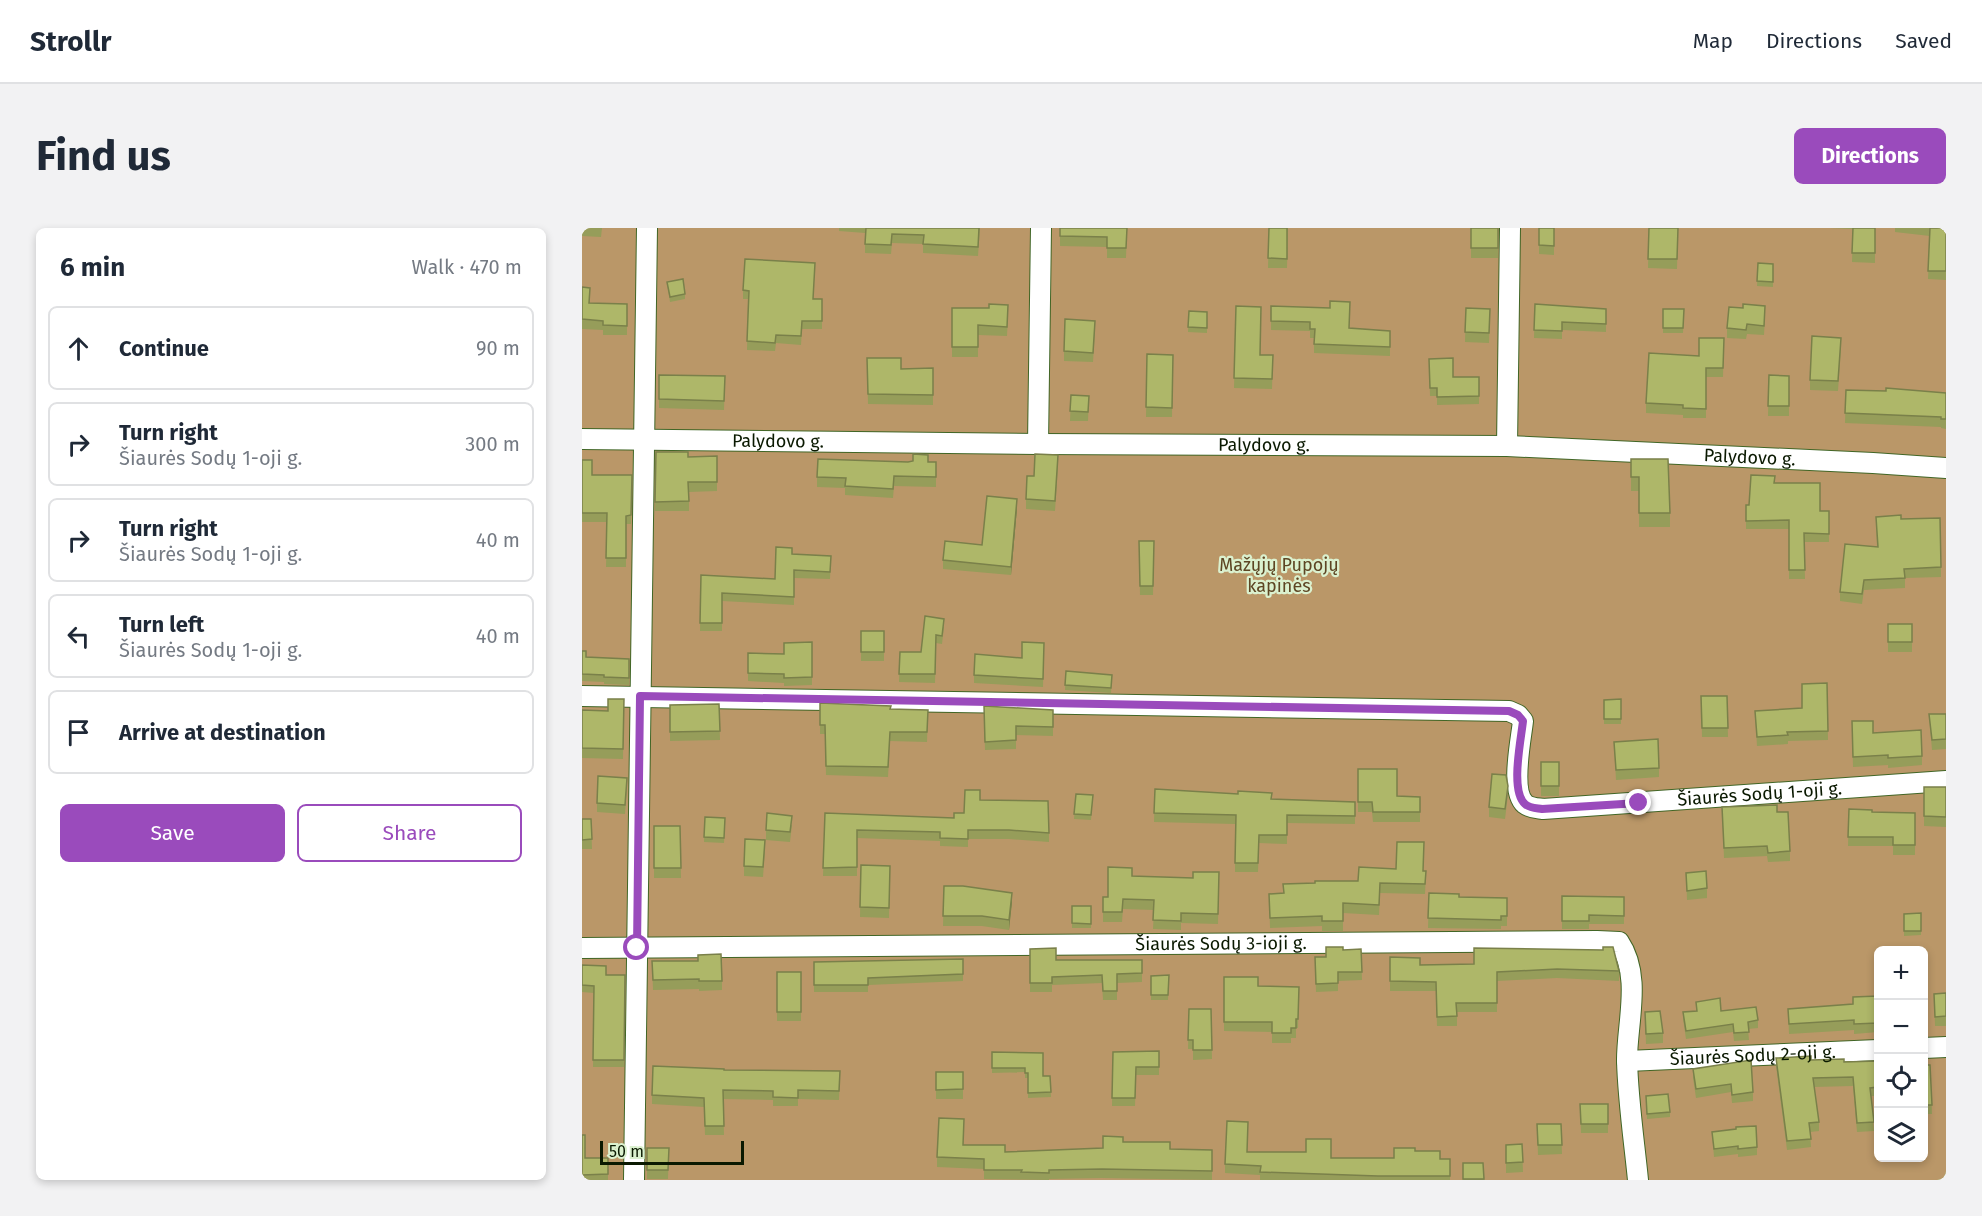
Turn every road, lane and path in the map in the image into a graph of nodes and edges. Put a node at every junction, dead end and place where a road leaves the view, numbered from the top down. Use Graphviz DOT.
graph roads {
  1 [pos="646,228"];
  2 [pos="1041,228"];
  3 [pos="1510,228"];
  4 [pos="582,439"];
  5 [pos="643,440"];
  6 [pos="1038,444"];
  7 [pos="1507,446"];
  8 [pos="1946,468"];
  9 [pos="582,696"];
  10 [pos="640,696"];
  11 [pos="1946,781"];
  12 [pos="582,948"];
  13 [pos="637,948"];
  14 [pos="1946,1047"];
  15 [pos="1928,1048"];
  16 [pos="1874,1050"];
  17 [pos="1627,1060"];
  18 [pos="634,1180"];
  19 [pos="1638,1180"];
  1 -- 5 [label="street"];
  2 -- 6 [label="street"];
  3 -- 7 [label="street"];
  4 -- 5 [label="street, Palydovo g."];
  5 -- 6 [label="street, Palydovo g."];
  5 -- 10 [label="street"];
  6 -- 7 [label="street, Palydovo g."];
  7 -- 8 [label="street, Palydovo g."];
  9 -- 10 [label="street, Šiaurės Sodų 1-oji g."];
  10 -- 11 [label="street, Šiaurės Sodų 1-oji g."];
  10 -- 13 [label="street"];
  12 -- 13 [label="street, Šiaurės Sodų 3-ioji g."];
  13 -- 17 [label="street, Šiaurės Sodų 3-ioji g."];
  13 -- 18 [label="street"];
  14 -- 15 [label="street"];
  16 -- 17 [label="street, Šiaurės Sodų 2-oji g."];
  17 -- 19 [label="street, Šiaurės Sodų 3-ioji g."];
}
